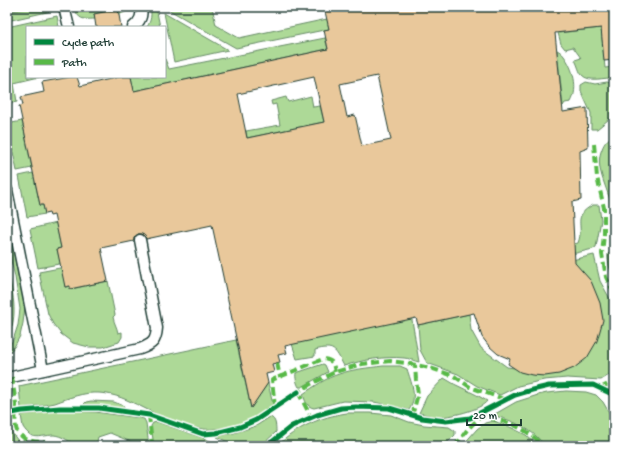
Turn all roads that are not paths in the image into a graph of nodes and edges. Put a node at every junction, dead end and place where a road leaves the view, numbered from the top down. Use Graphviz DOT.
graph roads {
  1 [pos="64,7"];
  2 [pos="142,7"];
  3 [pos="69,26"];
  4 [pos="134,26"];
  5 [pos="7,190"];
  6 [pos="140,240"];
  7 [pos="43,370"];
  8 [pos="7,378"];
  1 -- 3 [label="lane"];
  2 -- 4 [label="lane"];
  5 -- 7 [label="lane"];
  6 -- 7 [label="lane"];
  7 -- 8 [label="lane"];
}
